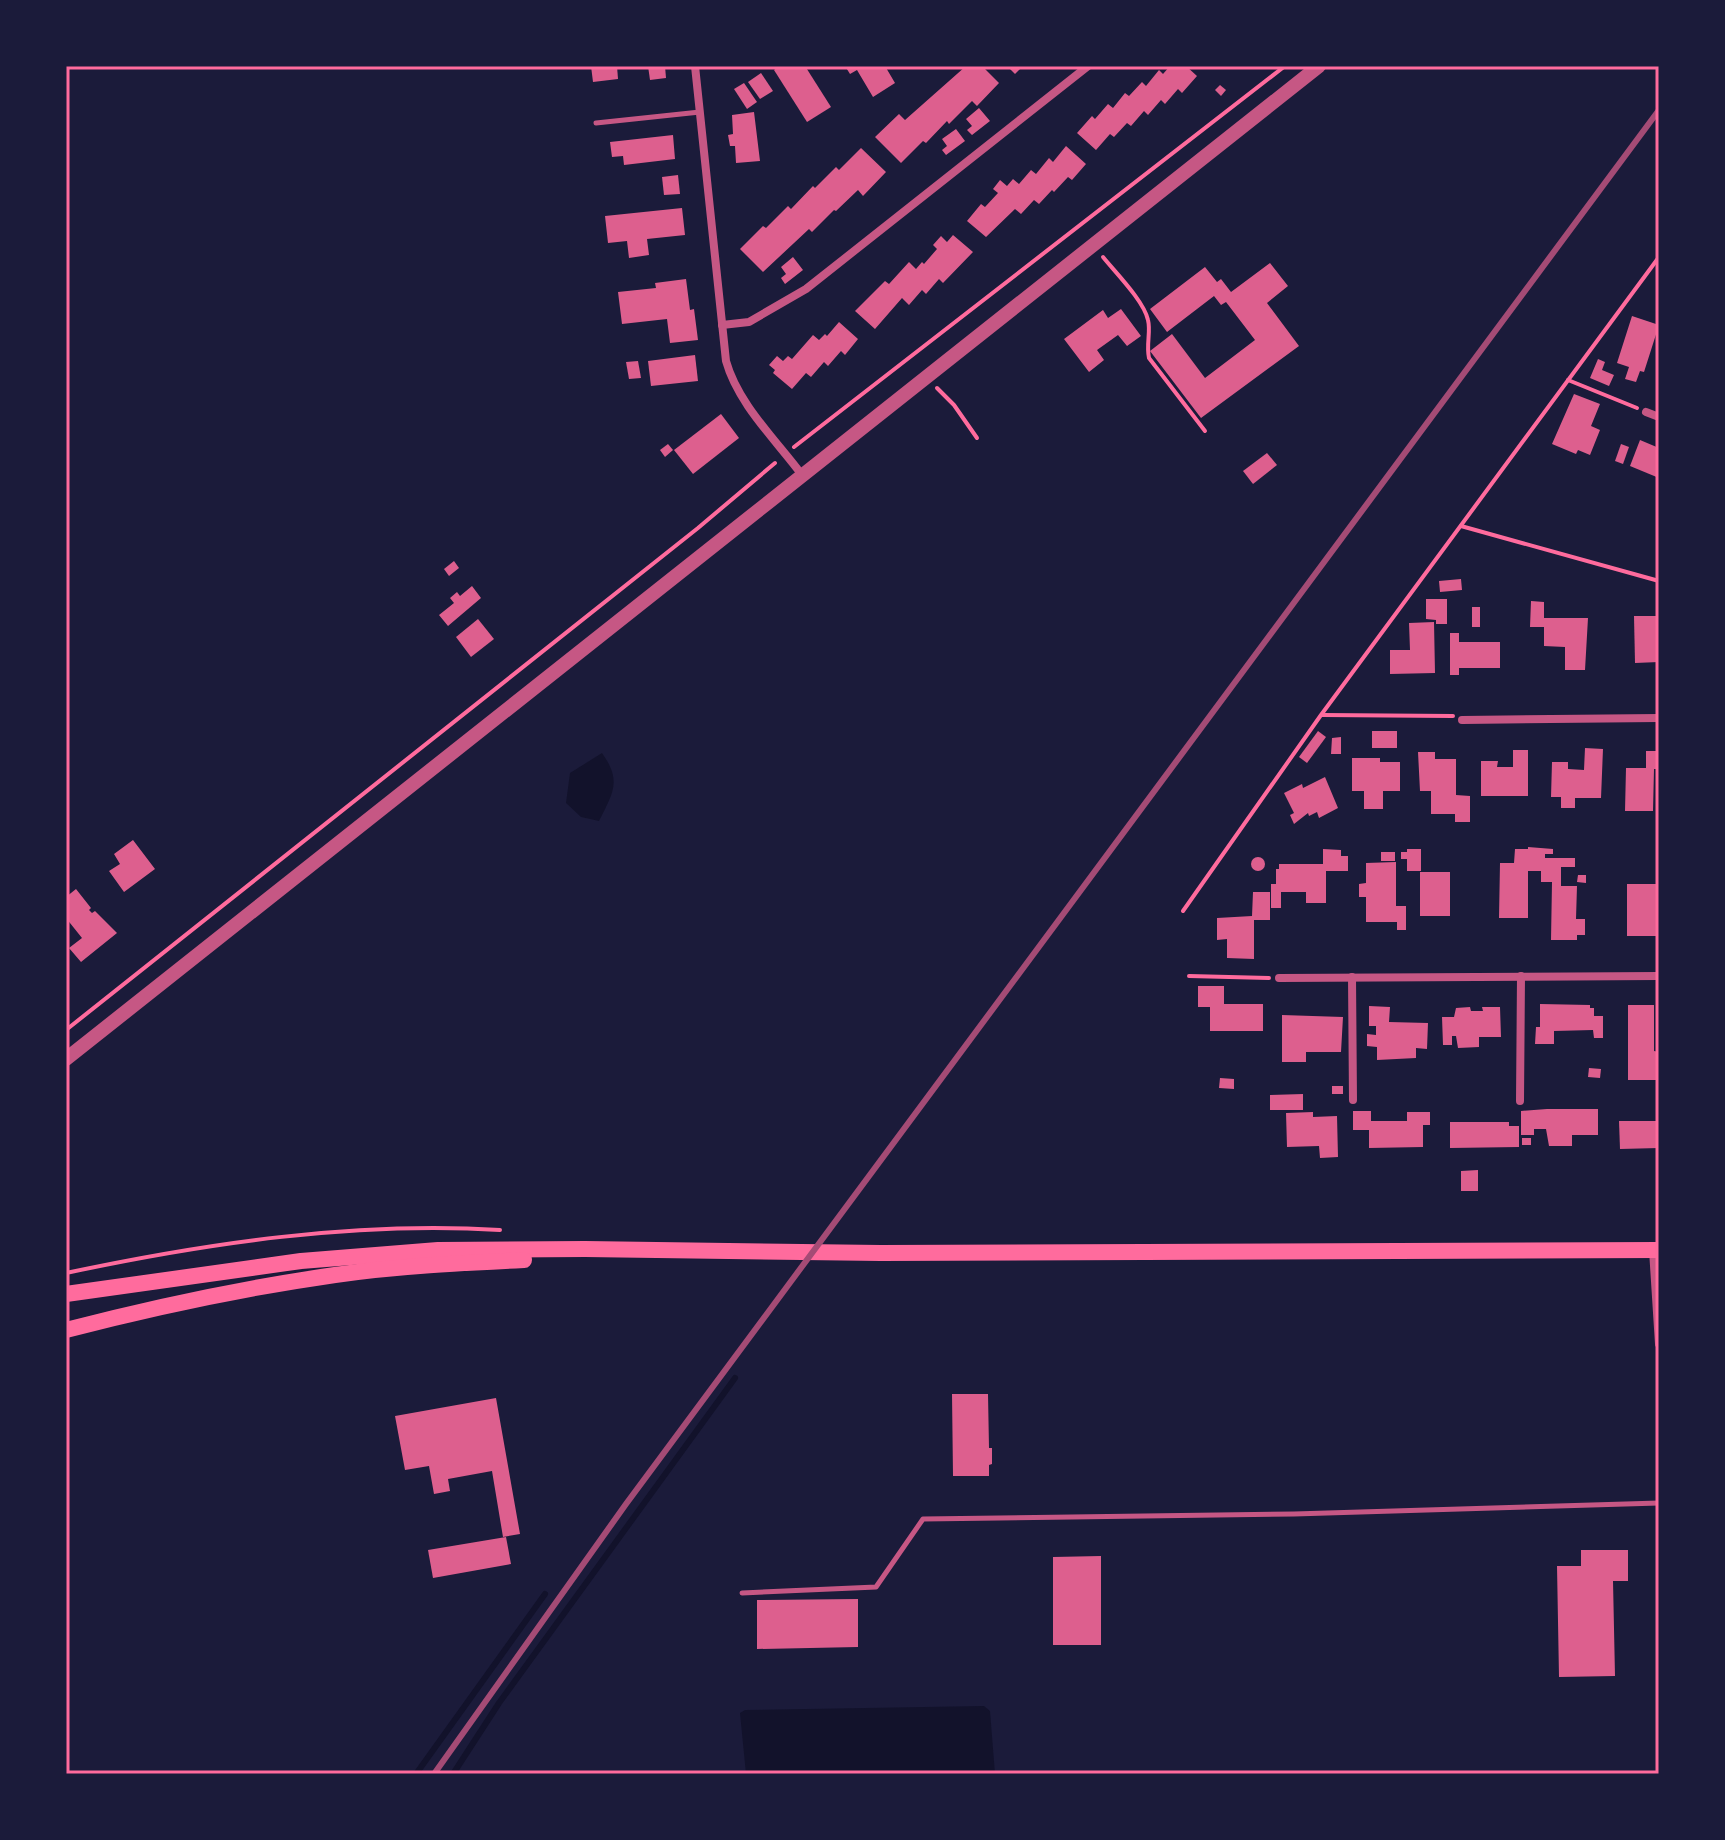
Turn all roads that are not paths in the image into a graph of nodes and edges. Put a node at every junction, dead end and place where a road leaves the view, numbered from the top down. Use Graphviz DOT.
graph roads {
  1 [pos="695,66"];
  2 [pos="702,66"];
  3 [pos="1088,66"];
  4 [pos="1319,66"];
  5 [pos="700,112"];
  6 [pos="596,123"];
  7 [pos="722,325"];
  8 [pos="1646,412"];
  9 [pos="1659,417"];
  10 [pos="802,475"];
  11 [pos="1659,718"];
  12 [pos="1462,720"];
  13 [pos="1521,976"];
  14 [pos="1659,976"];
  15 [pos="1352,977"];
  16 [pos="1279,978"];
  17 [pos="66,1059"];
  18 [pos="1353,1100"];
  19 [pos="1520,1101"];
  20 [pos="1656,1250"];
  21 [pos="737,1251"];
  22 [pos="66,1294"];
  23 [pos="66,1330"];
  24 [pos="1659,1344"];
  25 [pos="1659,1503"];
  26 [pos="742,1593"];
  1 -- 2 [label="street"];
  1 -- 5 [label="street"];
  3 -- 7 [label="street"];
  4 -- 10 [label="street"];
  5 -- 6 [label="lane"];
  5 -- 7 [label="street"];
  7 -- 10 [label="street"];
  8 -- 9 [label="street"];
  10 -- 17 [label="street"];
  11 -- 12 [label="street"];
  13 -- 14 [label="street"];
  13 -- 15 [label="street"];
  13 -- 19 [label="street"];
  15 -- 16 [label="street"];
  15 -- 18 [label="street"];
  20 -- 21 [label="main road"];
  20 -- 24 [label="street"];
  21 -- 22 [label="main road"];
  21 -- 23 [label="main road"];
  25 -- 26 [label="lane"];
}
